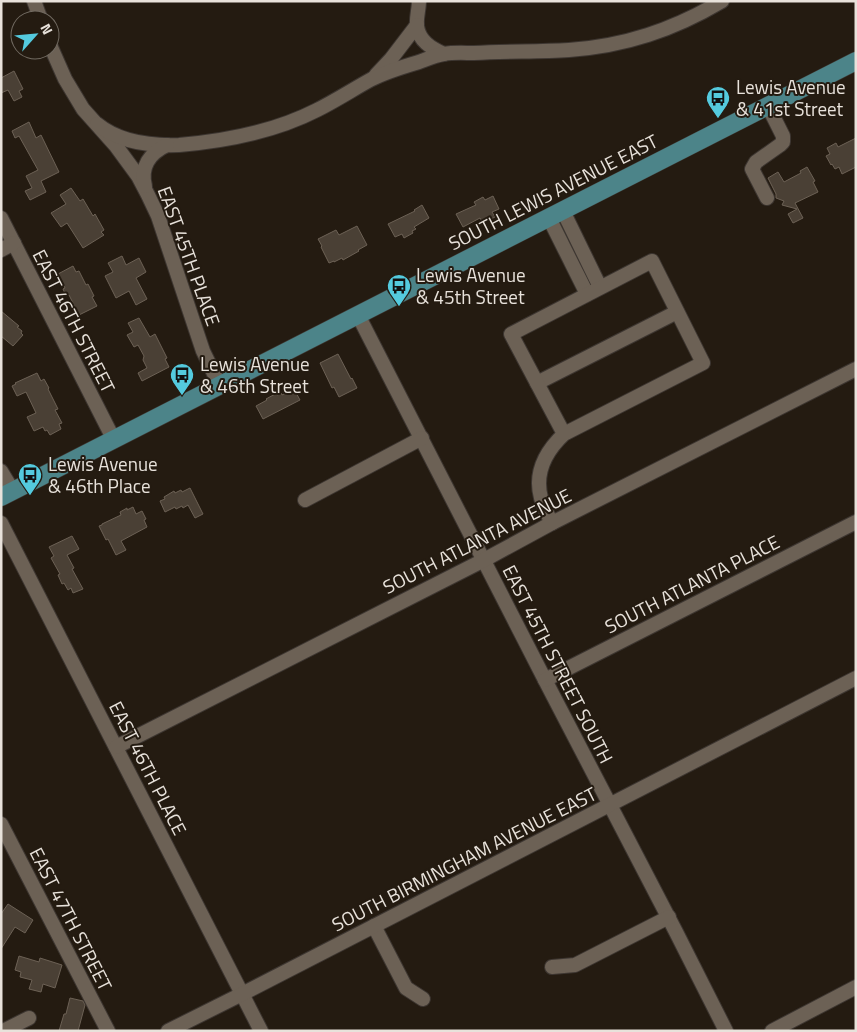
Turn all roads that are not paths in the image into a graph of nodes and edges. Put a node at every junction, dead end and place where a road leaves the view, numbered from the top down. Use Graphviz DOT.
graph roads {
  1 [pos="419,1"];
  2 [pos="722,1"];
  3 [pos="417,25"];
  4 [pos="444,54"];
  5 [pos="57,60"];
  6 [pos="856,61"];
  7 [pos="369,81"];
  8 [pos="768,106"];
  9 [pos="97,124"];
  10 [pos="167,145"];
  11 [pos="147,191"];
  12 [pos="767,198"];
  13 [pos="556,215"];
  14 [pos="1,218"];
  15 [pos="8,247"];
  16 [pos="583,251"];
  17 [pos="569,258"];
  18 [pos="600,287"];
  19 [pos="587,294"];
  20 [pos="677,312"];
  21 [pos="358,315"];
  22 [pos="856,369"];
  23 [pos="537,383"];
  24 [pos="220,386"];
  25 [pos="564,434"];
  26 [pos="422,438"];
  27 [pos="114,440"];
  28 [pos="1,471"];
  29 [pos="7,494"];
  30 [pos="305,500"];
  31 [pos="856,522"];
  32 [pos="1,523"];
  33 [pos="552,523"];
  34 [pos="484,560"];
  35 [pos="856,678"];
  36 [pos="545,680"];
  37 [pos="116,747"];
  38 [pos="610,805"];
  39 [pos="1,824"];
  40 [pos="669,917"];
  41 [pos="374,926"];
  42 [pos="552,967"];
  43 [pos="856,987"];
  44 [pos="242,994"];
  45 [pos="423,999"];
  46 [pos="29,1018"];
  47 [pos="3,1031"];
  48 [pos="108,1031"];
  49 [pos="168,1031"];
  50 [pos="261,1031"];
  51 [pos="726,1031"];
  52 [pos="772,1031"];
  1 -- 3 [label="street"];
  2 -- 4 [label="street"];
  3 -- 4 [label="street"];
  3 -- 7 [label="street"];
  4 -- 7 [label="street"];
  5 -- 9 [label="street, EAST 45TH PLACE"];
  6 -- 8 [label="main road, SOUTH LEWIS AVENUE EAST"];
  7 -- 10 [label="street"];
  8 -- 12 [label="street"];
  8 -- 13 [label="main road, SOUTH LEWIS AVENUE EAST"];
  9 -- 10 [label="street"];
  9 -- 11 [label="street, EAST 45TH PLACE"];
  10 -- 11 [label="street"];
  11 -- 24 [label="street, EAST 45TH PLACE"];
  13 -- 16 [label="street"];
  13 -- 17 [label="street"];
  13 -- 21 [label="main road, SOUTH LEWIS AVENUE EAST"];
  14 -- 15 [label="street, EAST 46TH STREET"];
  15 -- 27 [label="street, EAST 46TH STREET"];
  16 -- 17 [label="street"];
  16 -- 18 [label="street"];
  17 -- 19 [label="street"];
  18 -- 19 [label="street"];
  18 -- 20 [label="street"];
  19 -- 23 [label="street"];
  20 -- 23 [label="street"];
  20 -- 25 [label="street"];
  21 -- 24 [label="main road, SOUTH LEWIS AVENUE EAST"];
  21 -- 26 [label="street, EAST 45TH STREET SOUTH"];
  22 -- 33 [label="street, SOUTH ATLANTA AVENUE"];
  23 -- 25 [label="street"];
  24 -- 27 [label="main road, SOUTH LEWIS AVENUE EAST"];
  25 -- 33 [label="street"];
  26 -- 30 [label="street"];
  26 -- 34 [label="street, EAST 45TH STREET SOUTH"];
  27 -- 29 [label="main road, SOUTH LEWIS AVENUE EAST"];
  28 -- 29 [label="street"];
  31 -- 36 [label="street, SOUTH ATLANTA PLACE"];
  32 -- 37 [label="street, EAST 46TH PLACE"];
  33 -- 34 [label="street, SOUTH ATLANTA AVENUE"];
  34 -- 36 [label="street, EAST 45TH STREET SOUTH"];
  34 -- 37 [label="street, SOUTH ATLANTA AVENUE"];
  35 -- 38 [label="street, SOUTH BIRMINGHAM AVENUE EAST"];
  36 -- 38 [label="street, EAST 45TH STREET SOUTH"];
  37 -- 44 [label="street, EAST 46TH PLACE"];
  38 -- 40 [label="street, EAST 45TH STREET SOUTH"];
  38 -- 41 [label="street, SOUTH BIRMINGHAM AVENUE EAST"];
  39 -- 48 [label="street, EAST 47TH STREET"];
  40 -- 42 [label="street"];
  40 -- 51 [label="street, EAST 45TH STREET SOUTH"];
  41 -- 44 [label="street, SOUTH BIRMINGHAM AVENUE EAST"];
  41 -- 45 [label="street"];
  43 -- 52 [label="street"];
  44 -- 49 [label="street, SOUTH BIRMINGHAM AVENUE EAST"];
  44 -- 50 [label="street, EAST 46TH PLACE"];
  46 -- 47 [label="street"];
}
